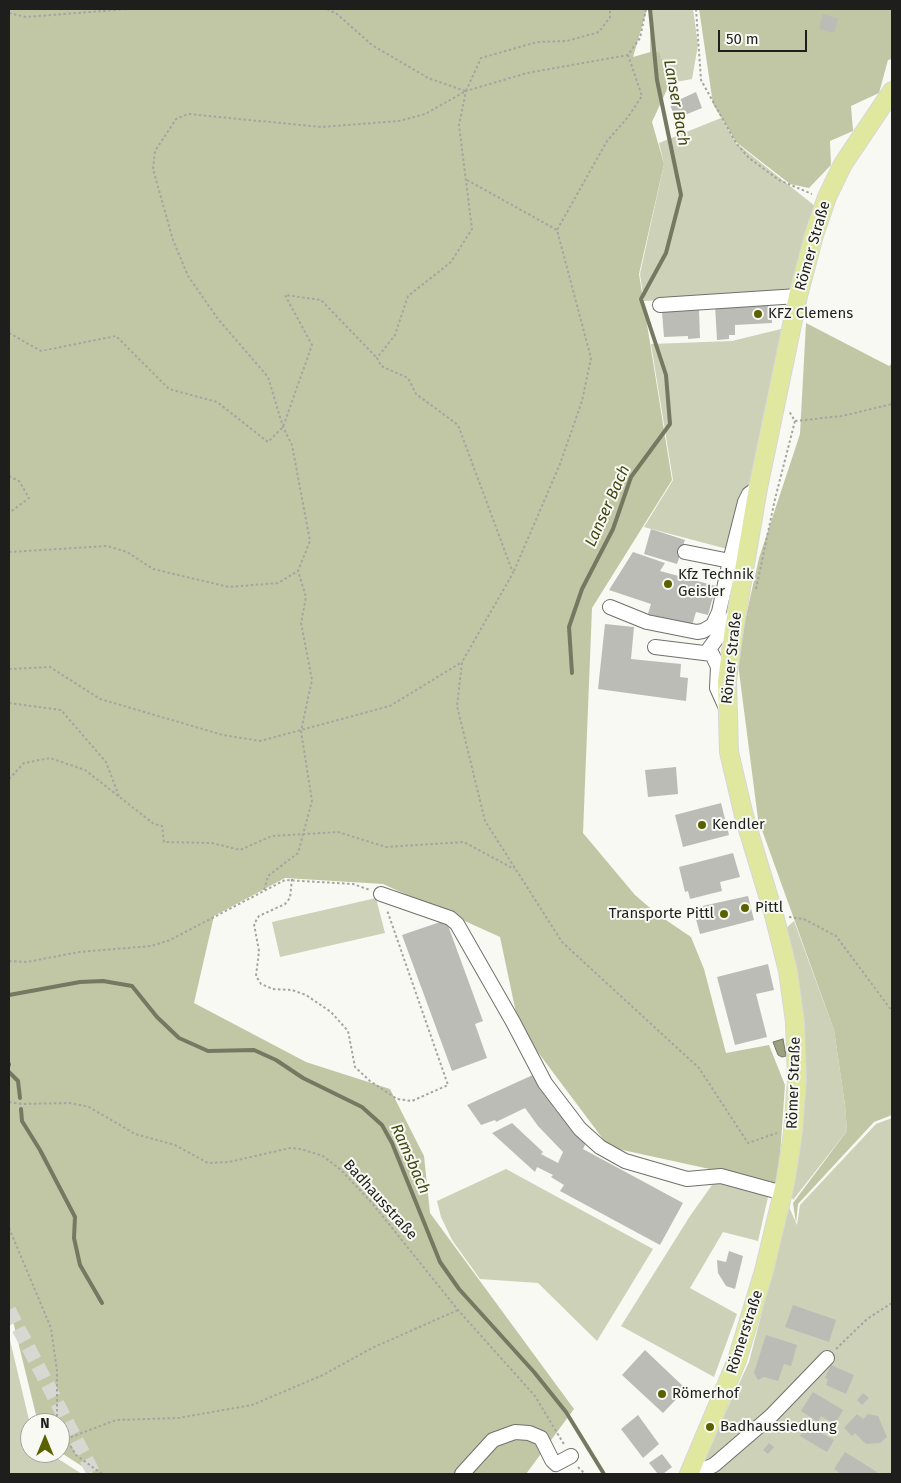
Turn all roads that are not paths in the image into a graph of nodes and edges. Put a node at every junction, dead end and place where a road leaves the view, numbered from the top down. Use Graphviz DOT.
graph roads {
  1 [pos="892,91"];
  2 [pos="798,296"];
  3 [pos="660,305"];
  4 [pos="758,488"];
  5 [pos="685,552"];
  6 [pos="730,561"];
  7 [pos="610,607"];
  8 [pos="737,608"];
  9 [pos="654,647"];
  10 [pos="706,653"];
  11 [pos="726,708"];
  12 [pos="381,894"];
  13 [pos="784,1188"];
  14 [pos="827,1358"];
  15 [pos="571,1456"];
  16 [pos="462,1474"];
  17 [pos="689,1474"];
  18 [pos="694,1474"];
  1 -- 2 [label="main road, Römer Straße"];
  2 -- 3 [label="street"];
  2 -- 4 [label="main road, Römer Straße"];
  4 -- 6 [label="street"];
  4 -- 8 [label="main road, Römer Straße"];
  5 -- 6 [label="street"];
  6 -- 7 [label="street"];
  8 -- 10 [label="street"];
  8 -- 11 [label="main road, Römer Straße"];
  9 -- 10 [label="street"];
  10 -- 11 [label="street"];
  11 -- 13 [label="main road, Römer Straße"];
  12 -- 13 [label="street"];
  13 -- 17 [label="main road, Römerstraße"];
  14 -- 18 [label="street"];
  15 -- 16 [label="street"];
}
